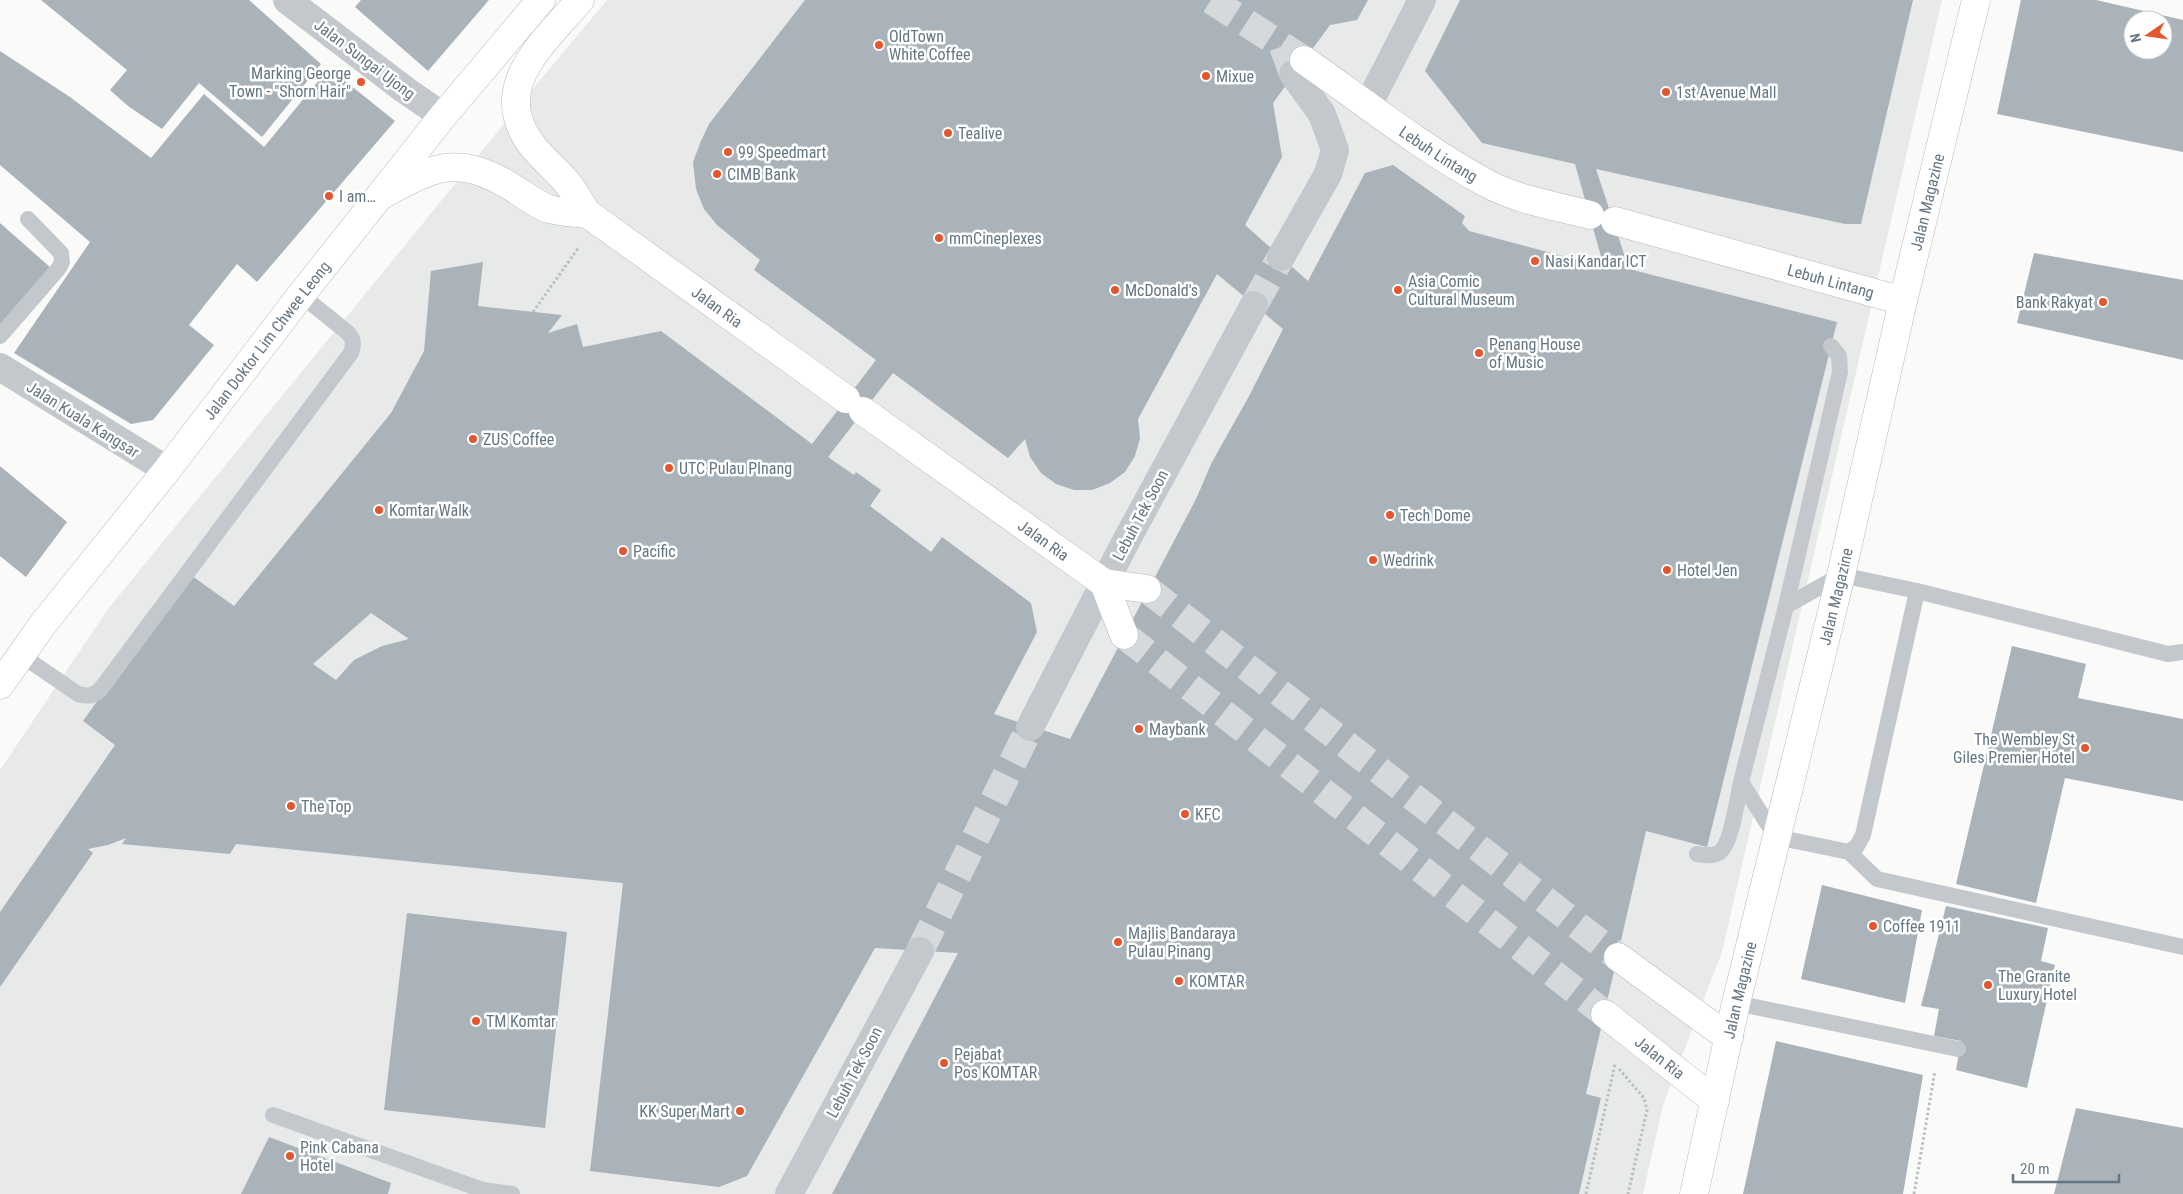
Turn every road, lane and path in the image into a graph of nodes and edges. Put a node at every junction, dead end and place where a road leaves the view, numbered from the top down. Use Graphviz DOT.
graph roads {
  1 [pos="287,0"];
  2 [pos="540,0"];
  3 [pos="580,0"];
  4 [pos="1422,0"];
  5 [pos="1976,0"];
  6 [pos="1299,67"];
  7 [pos="1368,106"];
  8 [pos="443,116"];
  9 [pos="382,194"];
  10 [pos="592,218"];
  11 [pos="28,219"];
  12 [pos="1281,256"];
  13 [pos="301,295"];
  14 [pos="1903,301"];
  15 [pos="1254,304"];
  16 [pos="533,312"];
  17 [pos="0,336"];
  18 [pos="1831,346"];
  19 [pos="0,367"];
  20 [pos="166,470"];
  21 [pos="1841,575"];
  22 [pos="1104,583"];
  23 [pos="1148,589"];
  24 [pos="1917,591"];
  25 [pos="1786,606"];
  26 [pos="1124,635"];
  27 [pos="2183,652"];
  28 [pos="21,655"];
  29 [pos="0,685"];
  30 [pos="1030,727"];
  31 [pos="1741,782"];
  32 [pos="1776,837"];
  33 [pos="1853,849"];
  34 [pos="1697,854"];
  35 [pos="2183,947"];
  36 [pos="920,951"];
  37 [pos="1618,957"];
  38 [pos="1736,1003"];
  39 [pos="1610,1018"];
  40 [pos="1729,1038"];
  41 [pos="1940,1046"];
  42 [pos="1958,1049"];
  43 [pos="1615,1064"];
  44 [pos="1716,1101"];
  45 [pos="273,1115"];
  46 [pos="512,1194"];
  47 [pos="789,1194"];
  48 [pos="1586,1194"];
  49 [pos="1628,1194"];
  50 [pos="1694,1194"];
  51 [pos="1914,1194"];
  1 -- 8 [label="street, Jalan Sungai Ujong"];
  2 -- 8 [label="main road, Jalan Doktor Lim Chwee Leong"];
  3 -- 10 [label="main road, Jalan Ria"];
  4 -- 7 [label="street"];
  5 -- 14 [label="main road, Jalan Magazine"];
  6 -- 7 [label="main road, Lebuh Lintang"];
  6 -- 12 [label="street"];
  7 -- 14 [label="main road, Lebuh Lintang"];
  8 -- 9 [label="main road, Jalan Doktor Lim Chwee Leong"];
  9 -- 10 [label="main road, Jalan Ria"];
  9 -- 13 [label="main road, Jalan Doktor Lim Chwee Leong"];
  10 -- 16 [label="path"];
  10 -- 22 [label="main road, Jalan Ria"];
  11 -- 17 [label="lane"];
  13 -- 20 [label="main road, Jalan Doktor Lim Chwee Leong"];
  13 -- 28 [label="lane"];
  14 -- 21 [label="main road, Jalan Magazine"];
  15 -- 22 [label="street, Lebuh Tek Soon"];
  18 -- 25 [label="lane"];
  19 -- 20 [label="street, Jalan Kuala Kangsar"];
  20 -- 28 [label="main road, Jalan Doktor Lim Chwee Leong"];
  21 -- 24 [label="lane"];
  21 -- 25 [label="lane"];
  21 -- 32 [label="main road, Jalan Magazine"];
  22 -- 23 [label="main road, Jalan Ria"];
  22 -- 26 [label="main road"];
  22 -- 30 [label="street, Lebuh Tek Soon"];
  24 -- 27 [label="lane"];
  24 -- 33 [label="lane"];
  25 -- 31 [label="lane"];
  28 -- 29 [label="main road, Jalan Doktor Lim Chwee Leong"];
  31 -- 32 [label="lane"];
  31 -- 34 [label="lane"];
  32 -- 33 [label="lane"];
  32 -- 38 [label="main road, Jalan Magazine"];
  33 -- 35 [label="lane"];
  36 -- 47 [label="street, Lebuh Tek Soon"];
  37 -- 40 [label="main road"];
  38 -- 40 [label="main road, Jalan Magazine"];
  38 -- 41 [label="lane"];
  39 -- 43 [label="path"];
  39 -- 44 [label="main road, Jalan Ria"];
  40 -- 44 [label="main road, Jalan Magazine"];
  41 -- 42 [label="lane"];
  41 -- 51 [label="path"];
  43 -- 48 [label="path"];
  43 -- 49 [label="path"];
  44 -- 50 [label="main road, Jalan Magazine"];
  45 -- 46 [label="lane"];
}
